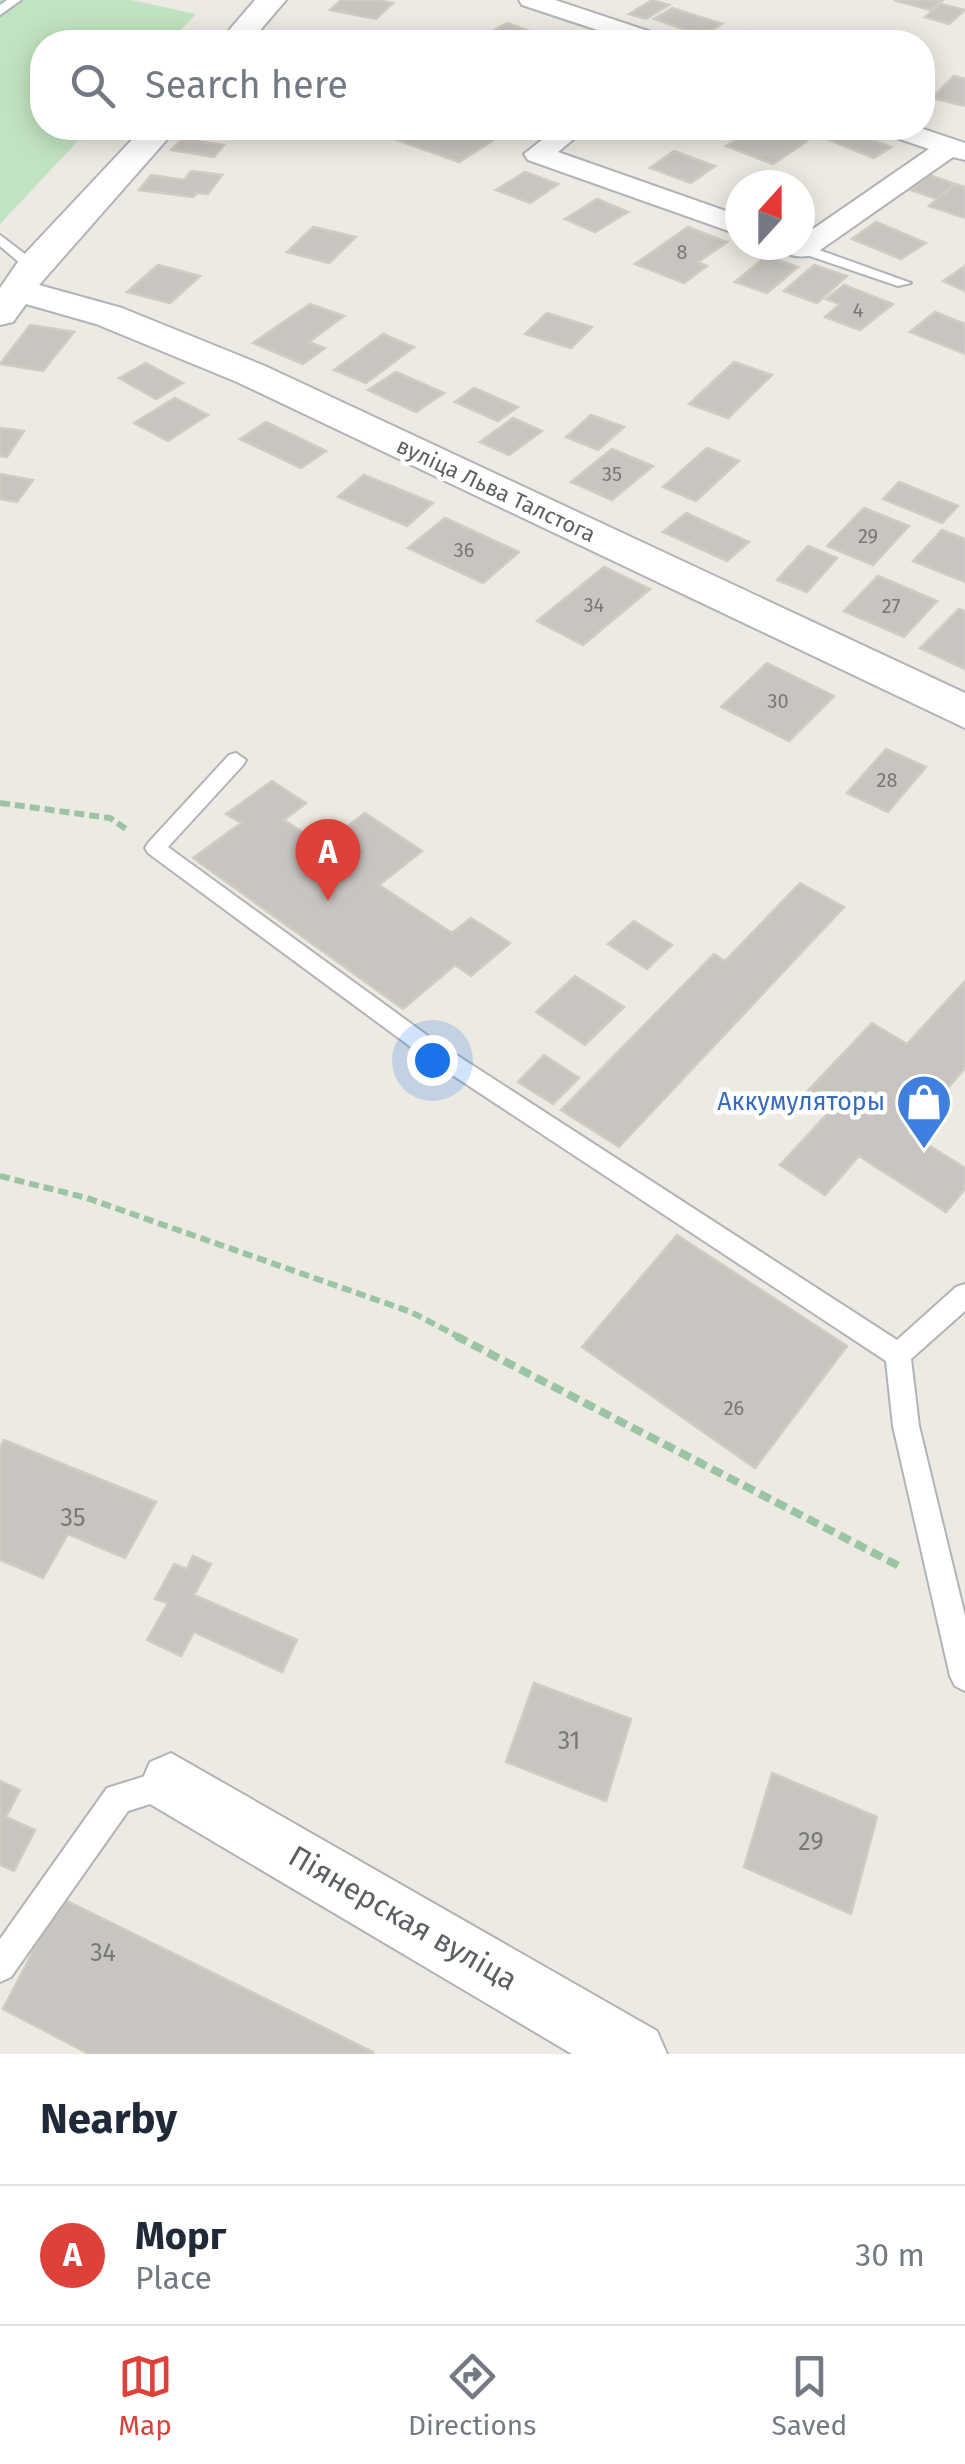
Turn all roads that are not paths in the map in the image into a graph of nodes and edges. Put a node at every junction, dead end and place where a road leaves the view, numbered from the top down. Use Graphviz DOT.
graph roads {
  1 [pos="16,0"];
  2 [pos="271,0"];
  3 [pos="531,0"];
  4 [pos="0,11"];
  5 [pos="245,30"];
  6 [pos="621,30"];
  7 [pos="150,140"];
  8 [pos="557,140"];
  9 [pos="929,140"];
  10 [pos="957,150"];
  11 [pos="725,221"];
  12 [pos="815,237"];
  13 [pos="0,238"];
  14 [pos="815,253"];
  15 [pos="903,282"];
  16 [pos="11,295"];
  17 [pos="965,712"];
  18 [pos="236,760"];
  19 [pos="965,1295"];
  20 [pos="898,1355"];
  21 [pos="965,1676"];
  22 [pos="171,1783"];
  23 [pos="0,1966"];
  24 [pos="634,2054"];
  1 -- 4 [label="lane"];
  2 -- 5 [label="street"];
  3 -- 6 [label="street"];
  7 -- 16 [label="street"];
  8 -- 11 [label="street"];
  9 -- 10 [label="street"];
  10 -- 12 [label="street"];
  13 -- 16 [label="lane"];
  14 -- 15 [label="lane"];
  16 -- 17 [label="street, вуліца Льва Талстога"];
  18 -- 20 [label="lane"];
  19 -- 20 [label="lane"];
  20 -- 21 [label="lane"];
  22 -- 23 [label="lane"];
  22 -- 24 [label="street, Піянерская вуліца"];
}
